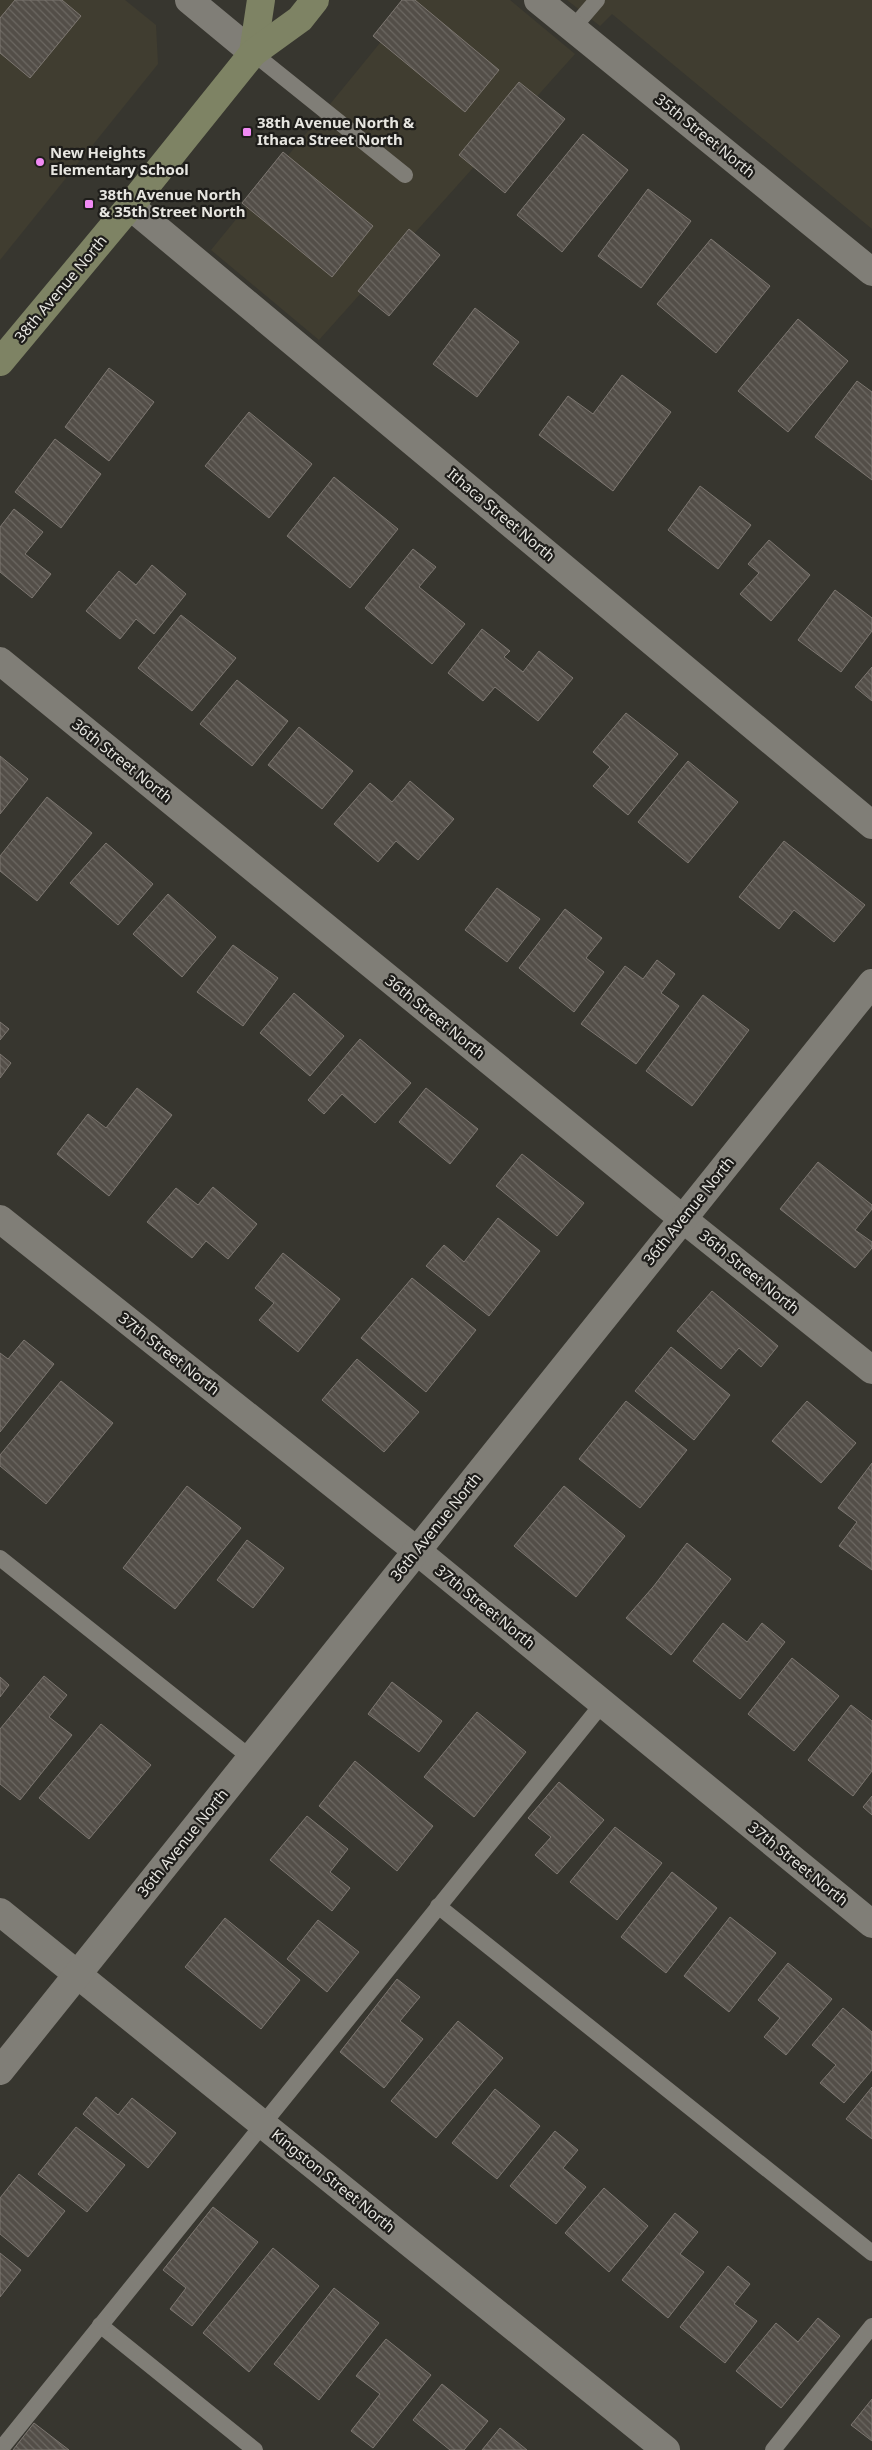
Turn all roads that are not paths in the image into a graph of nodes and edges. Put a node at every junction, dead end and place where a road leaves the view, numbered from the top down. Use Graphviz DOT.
graph roads {
  1 [pos="189,0"];
  2 [pos="261,0"];
  3 [pos="315,0"];
  4 [pos="538,0"];
  5 [pos="597,0"];
  6 [pos="573,28"];
  7 [pos="253,53"];
  8 [pos="405,175"];
  9 [pos="130,206"];
  10 [pos="872,272"];
  11 [pos="0,362"];
  12 [pos="0,661"];
  13 [pos="872,825"];
  14 [pos="872,983"];
  15 [pos="0,1219"];
  16 [pos="683,1219"];
  17 [pos="872,1370"];
  18 [pos="417,1551"];
  19 [pos="0,1558"];
  20 [pos="602,1703"];
  21 [pos="251,1758"];
  22 [pos="438,1906"];
  23 [pos="0,1912"];
  24 [pos="872,1924"];
  25 [pos="77,1974"];
  26 [pos="0,2071"];
  27 [pos="262,2123"];
  28 [pos="872,2253"];
  29 [pos="100,2325"];
  30 [pos="872,2326"];
  31 [pos="0,2450"];
  32 [pos="255,2450"];
  33 [pos="666,2450"];
  34 [pos="773,2450"];
  1 -- 7 [label="street"];
  2 -- 7 [label="main road"];
  3 -- 7 [label="main road, 38th Avenue North"];
  4 -- 6 [label="street, 35th Street North"];
  5 -- 6 [label="lane"];
  6 -- 10 [label="street, 35th Street North"];
  7 -- 8 [label="lane"];
  7 -- 9 [label="main road, 38th Avenue North"];
  9 -- 11 [label="main road, 38th Avenue North"];
  9 -- 13 [label="street, Ithaca Street North"];
  12 -- 16 [label="street, 36th Street North"];
  14 -- 16 [label="street, 36th Avenue North"];
  15 -- 18 [label="street, 37th Street North"];
  16 -- 17 [label="street, 36th Street North"];
  16 -- 18 [label="street, 36th Avenue North"];
  18 -- 20 [label="street, 37th Street North"];
  18 -- 21 [label="street, 36th Avenue North"];
  19 -- 21 [label="lane"];
  20 -- 22 [label="lane"];
  20 -- 24 [label="street, 37th Street North"];
  21 -- 25 [label="street, 36th Avenue North"];
  22 -- 27 [label="lane"];
  22 -- 28 [label="lane"];
  23 -- 25 [label="street, Kingston Street North"];
  25 -- 26 [label="street, 36th Avenue North"];
  25 -- 27 [label="street, Kingston Street North"];
  27 -- 29 [label="lane"];
  27 -- 33 [label="street, Kingston Street North"];
  29 -- 31 [label="lane"];
  29 -- 32 [label="lane"];
  30 -- 34 [label="lane"];
}
